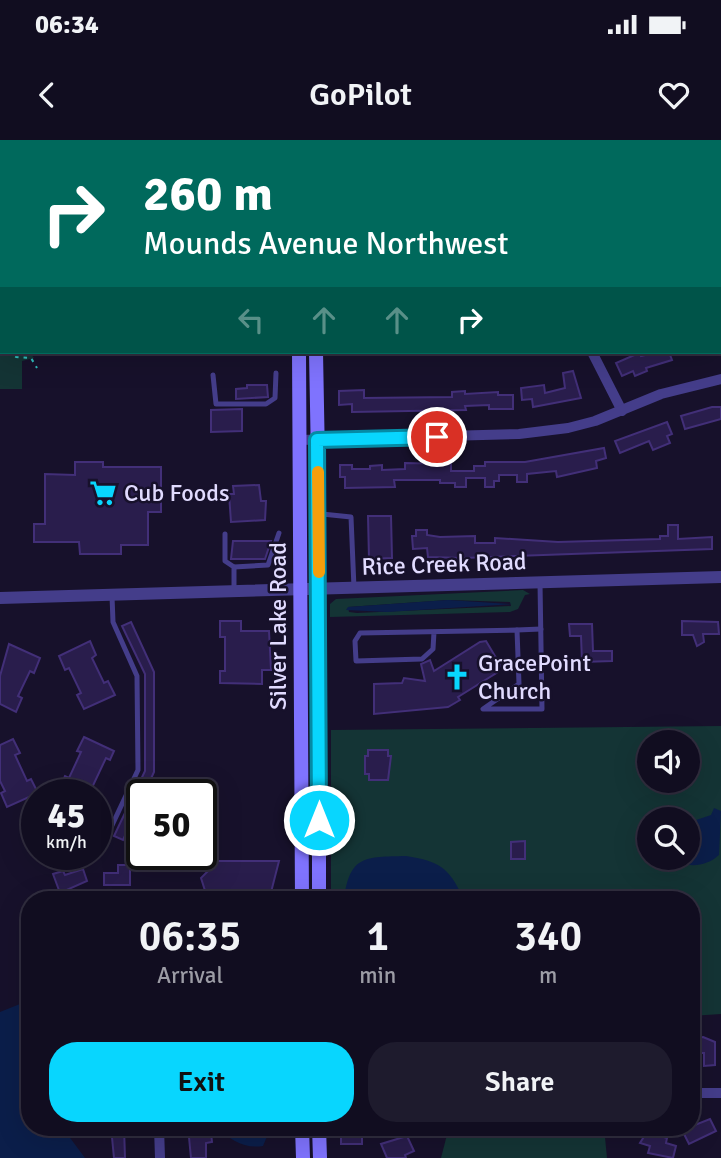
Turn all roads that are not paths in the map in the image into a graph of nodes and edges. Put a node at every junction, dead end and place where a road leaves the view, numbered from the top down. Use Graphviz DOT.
graph roads {
  1 [pos="299,354"];
  2 [pos="316,354"];
  3 [pos="593,354"];
  4 [pos="275,373"];
  5 [pos="214,375"];
  6 [pos="721,379"];
  7 [pos="622,411"];
  8 [pos="300,440"];
  9 [pos="317,440"];
  10 [pos="319,514"];
  11 [pos="279,533"];
  12 [pos="225,534"];
  13 [pos="234,566"];
  14 [pos="721,578"];
  15 [pos="540,583"];
  16 [pos="354,588"];
  17 [pos="320,589"];
  18 [pos="301,590"];
  19 [pos="234,592"];
  20 [pos="112,595"];
  21 [pos="0,598"];
  22 [pos="541,629"];
  23 [pos="517,630"];
  24 [pos="434,632"];
  25 [pos="112,825"];
  26 [pos="302,891"];
  27 [pos="319,891"];
  28 [pos="700,1093"];
  29 [pos="721,1093"];
  30 [pos="159,1136"];
  31 [pos="302,1136"];
  32 [pos="319,1136"];
  33 [pos="160,1158"];
  34 [pos="303,1158"];
  35 [pos="320,1158"];
  1 -- 8 [label="main road, Silver Lake Road"];
  2 -- 9 [label="main road"];
  3 -- 7 [label="street"];
  4 -- 5 [label="lane"];
  6 -- 7 [label="street"];
  7 -- 9 [label="street"];
  8 -- 9 [label="street"];
  8 -- 18 [label="main road, Silver Lake Road"];
  9 -- 10 [label="main road"];
  10 -- 16 [label="lane"];
  10 -- 17 [label="main road"];
  11 -- 13 [label="lane"];
  12 -- 13 [label="lane"];
  13 -- 19 [label="lane"];
  14 -- 15 [label="street, Rice Creek Road"];
  15 -- 16 [label="street, Rice Creek Road"];
  15 -- 22 [label="lane"];
  16 -- 17 [label="street, Rice Creek Road"];
  17 -- 18 [label="street, Rice Creek Road"];
  17 -- 27 [label="main road"];
  18 -- 19 [label="street, Rice Creek Road"];
  18 -- 26 [label="main road, Silver Lake Road"];
  19 -- 20 [label="street, Rice Creek Road"];
  20 -- 21 [label="street, Rice Creek Road"];
  20 -- 25 [label="lane"];
  22 -- 23 [label="lane"];
  22 -- 23 [label="lane"];
  23 -- 24 [label="lane"];
  24 -- 24 [label="lane"];
  28 -- 29 [label="street"];
  30 -- 33 [label="street"];
  31 -- 34 [label="main road"];
  32 -- 35 [label="main road"];
}
